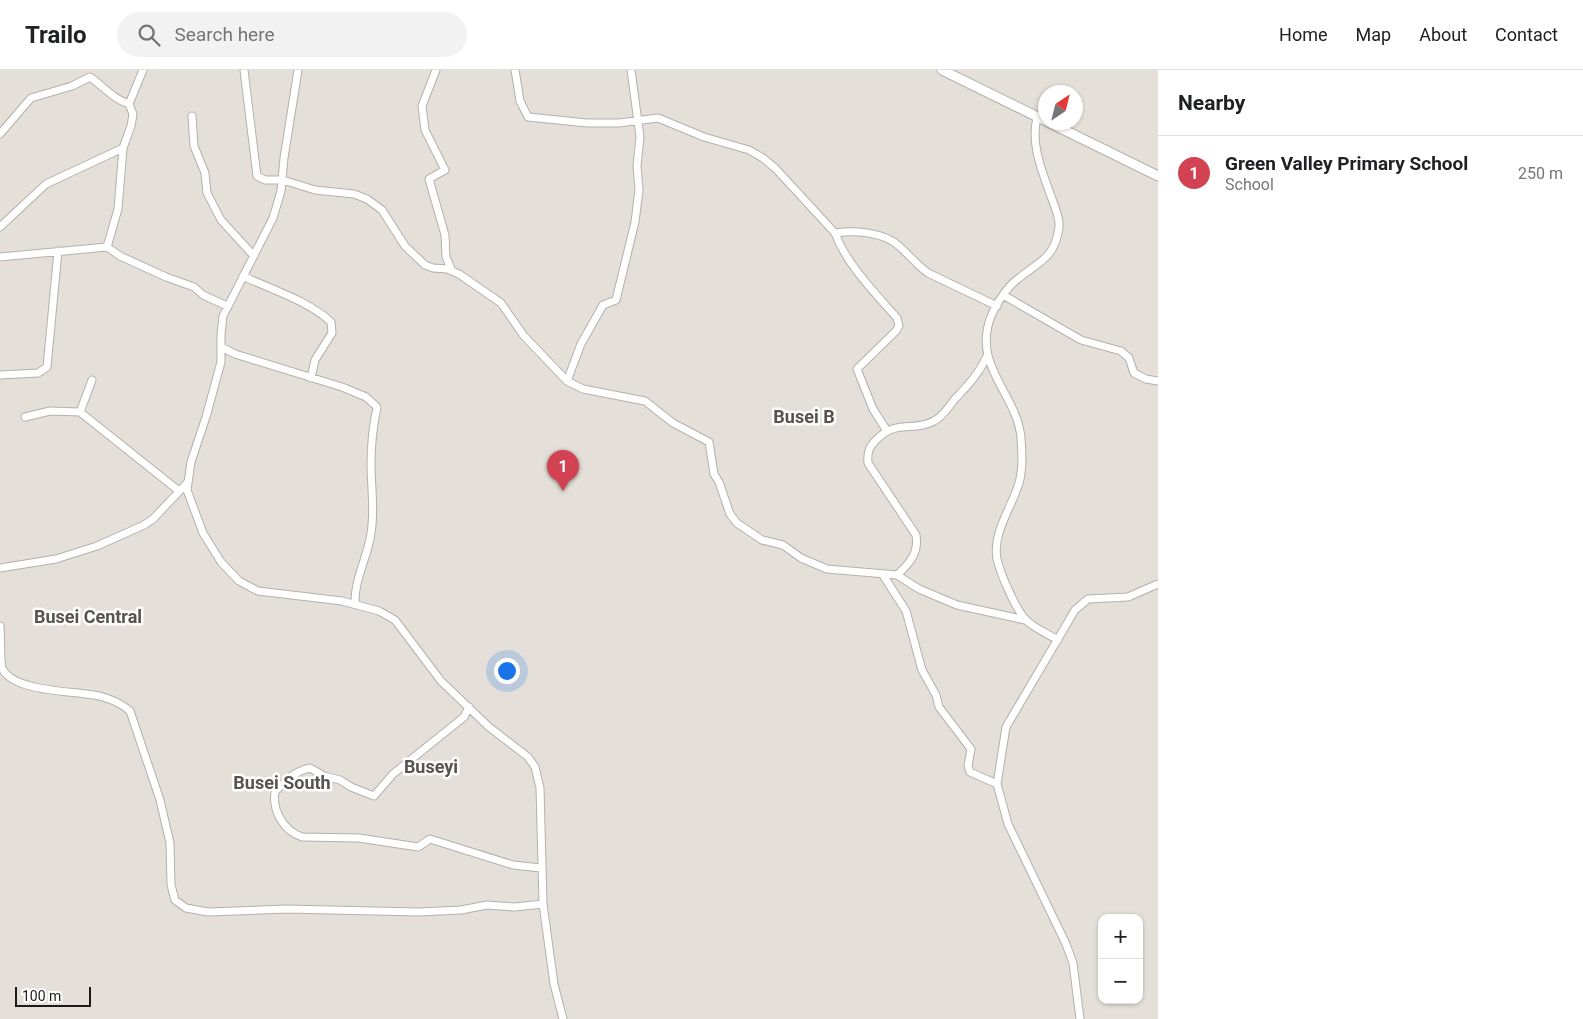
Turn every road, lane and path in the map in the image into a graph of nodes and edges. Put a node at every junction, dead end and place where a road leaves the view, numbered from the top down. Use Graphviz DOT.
graph roads {
  1 [pos="143,70"];
  2 [pos="244,70"];
  3 [pos="298,70"];
  4 [pos="436,70"];
  5 [pos="515,70"];
  6 [pos="631,70"];
  7 [pos="942,70"];
  8 [pos="130,104"];
  9 [pos="192,116"];
  10 [pos="1037,118"];
  11 [pos="638,120"];
  12 [pos="0,134"];
  13 [pos="123,148"];
  14 [pos="1158,176"];
  15 [pos="283,180"];
  16 [pos="0,226"];
  17 [pos="835,233"];
  18 [pos="107,247"];
  19 [pos="58,251"];
  20 [pos="0,256"];
  21 [pos="254,256"];
  22 [pos="452,271"];
  23 [pos="243,276"];
  24 [pos="1003,295"];
  25 [pos="227,306"];
  26 [pos="997,306"];
  27 [pos="221,347"];
  28 [pos="987,356"];
  29 [pos="0,375"];
  30 [pos="311,378"];
  31 [pos="92,380"];
  32 [pos="1158,380"];
  33 [pos="566,381"];
  34 [pos="80,412"];
  35 [pos="25,417"];
  36 [pos="887,431"];
  37 [pos="188,482"];
  38 [pos="179,491"];
  39 [pos="0,568"];
  40 [pos="883,574"];
  41 [pos="897,576"];
  42 [pos="1158,584"];
  43 [pos="355,604"];
  44 [pos="1025,620"];
  45 [pos="0,626"];
  46 [pos="1058,640"];
  47 [pos="469,707"];
  48 [pos="997,784"];
  49 [pos="541,868"];
  50 [pos="543,904"];
  51 [pos="563,1019"];
  52 [pos="1080,1019"];
  1 -- 8 [label="street"];
  2 -- 15 [label="street"];
  3 -- 15 [label="street"];
  4 -- 22 [label="street"];
  5 -- 11 [label="street"];
  6 -- 11 [label="street"];
  7 -- 10 [label="main road"];
  8 -- 12 [label="street"];
  8 -- 13 [label="street"];
  9 -- 21 [label="street"];
  10 -- 14 [label="main road"];
  10 -- 24 [label="street"];
  11 -- 17 [label="street"];
  11 -- 33 [label="street"];
  13 -- 16 [label="street"];
  13 -- 18 [label="street"];
  15 -- 21 [label="street"];
  15 -- 22 [label="street"];
  17 -- 26 [label="street"];
  17 -- 36 [label="street"];
  18 -- 19 [label="street"];
  18 -- 25 [label="street"];
  19 -- 20 [label="street"];
  19 -- 29 [label="street"];
  21 -- 23 [label="street"];
  22 -- 33 [label="street"];
  23 -- 25 [label="street"];
  23 -- 30 [label="street"];
  24 -- 26 [label="street"];
  24 -- 32 [label="street"];
  25 -- 27 [label="street"];
  26 -- 28 [label="street"];
  27 -- 30 [label="street"];
  27 -- 37 [label="street"];
  28 -- 36 [label="street"];
  28 -- 44 [label="street"];
  30 -- 43 [label="street"];
  31 -- 34 [label="street"];
  33 -- 40 [label="street"];
  34 -- 35 [label="street"];
  34 -- 38 [label="street"];
  36 -- 41 [label="street"];
  37 -- 38 [label="street"];
  37 -- 43 [label="street"];
  38 -- 39 [label="street"];
  40 -- 41 [label="street"];
  40 -- 48 [label="street"];
  41 -- 44 [label="street"];
  42 -- 46 [label="street"];
  43 -- 47 [label="street"];
  44 -- 46 [label="street"];
  45 -- 50 [label="street"];
  46 -- 48 [label="street"];
  47 -- 49 [label="street"];
  47 -- 49 [label="street"];
  48 -- 52 [label="street"];
  49 -- 50 [label="street"];
  50 -- 51 [label="street"];
}
